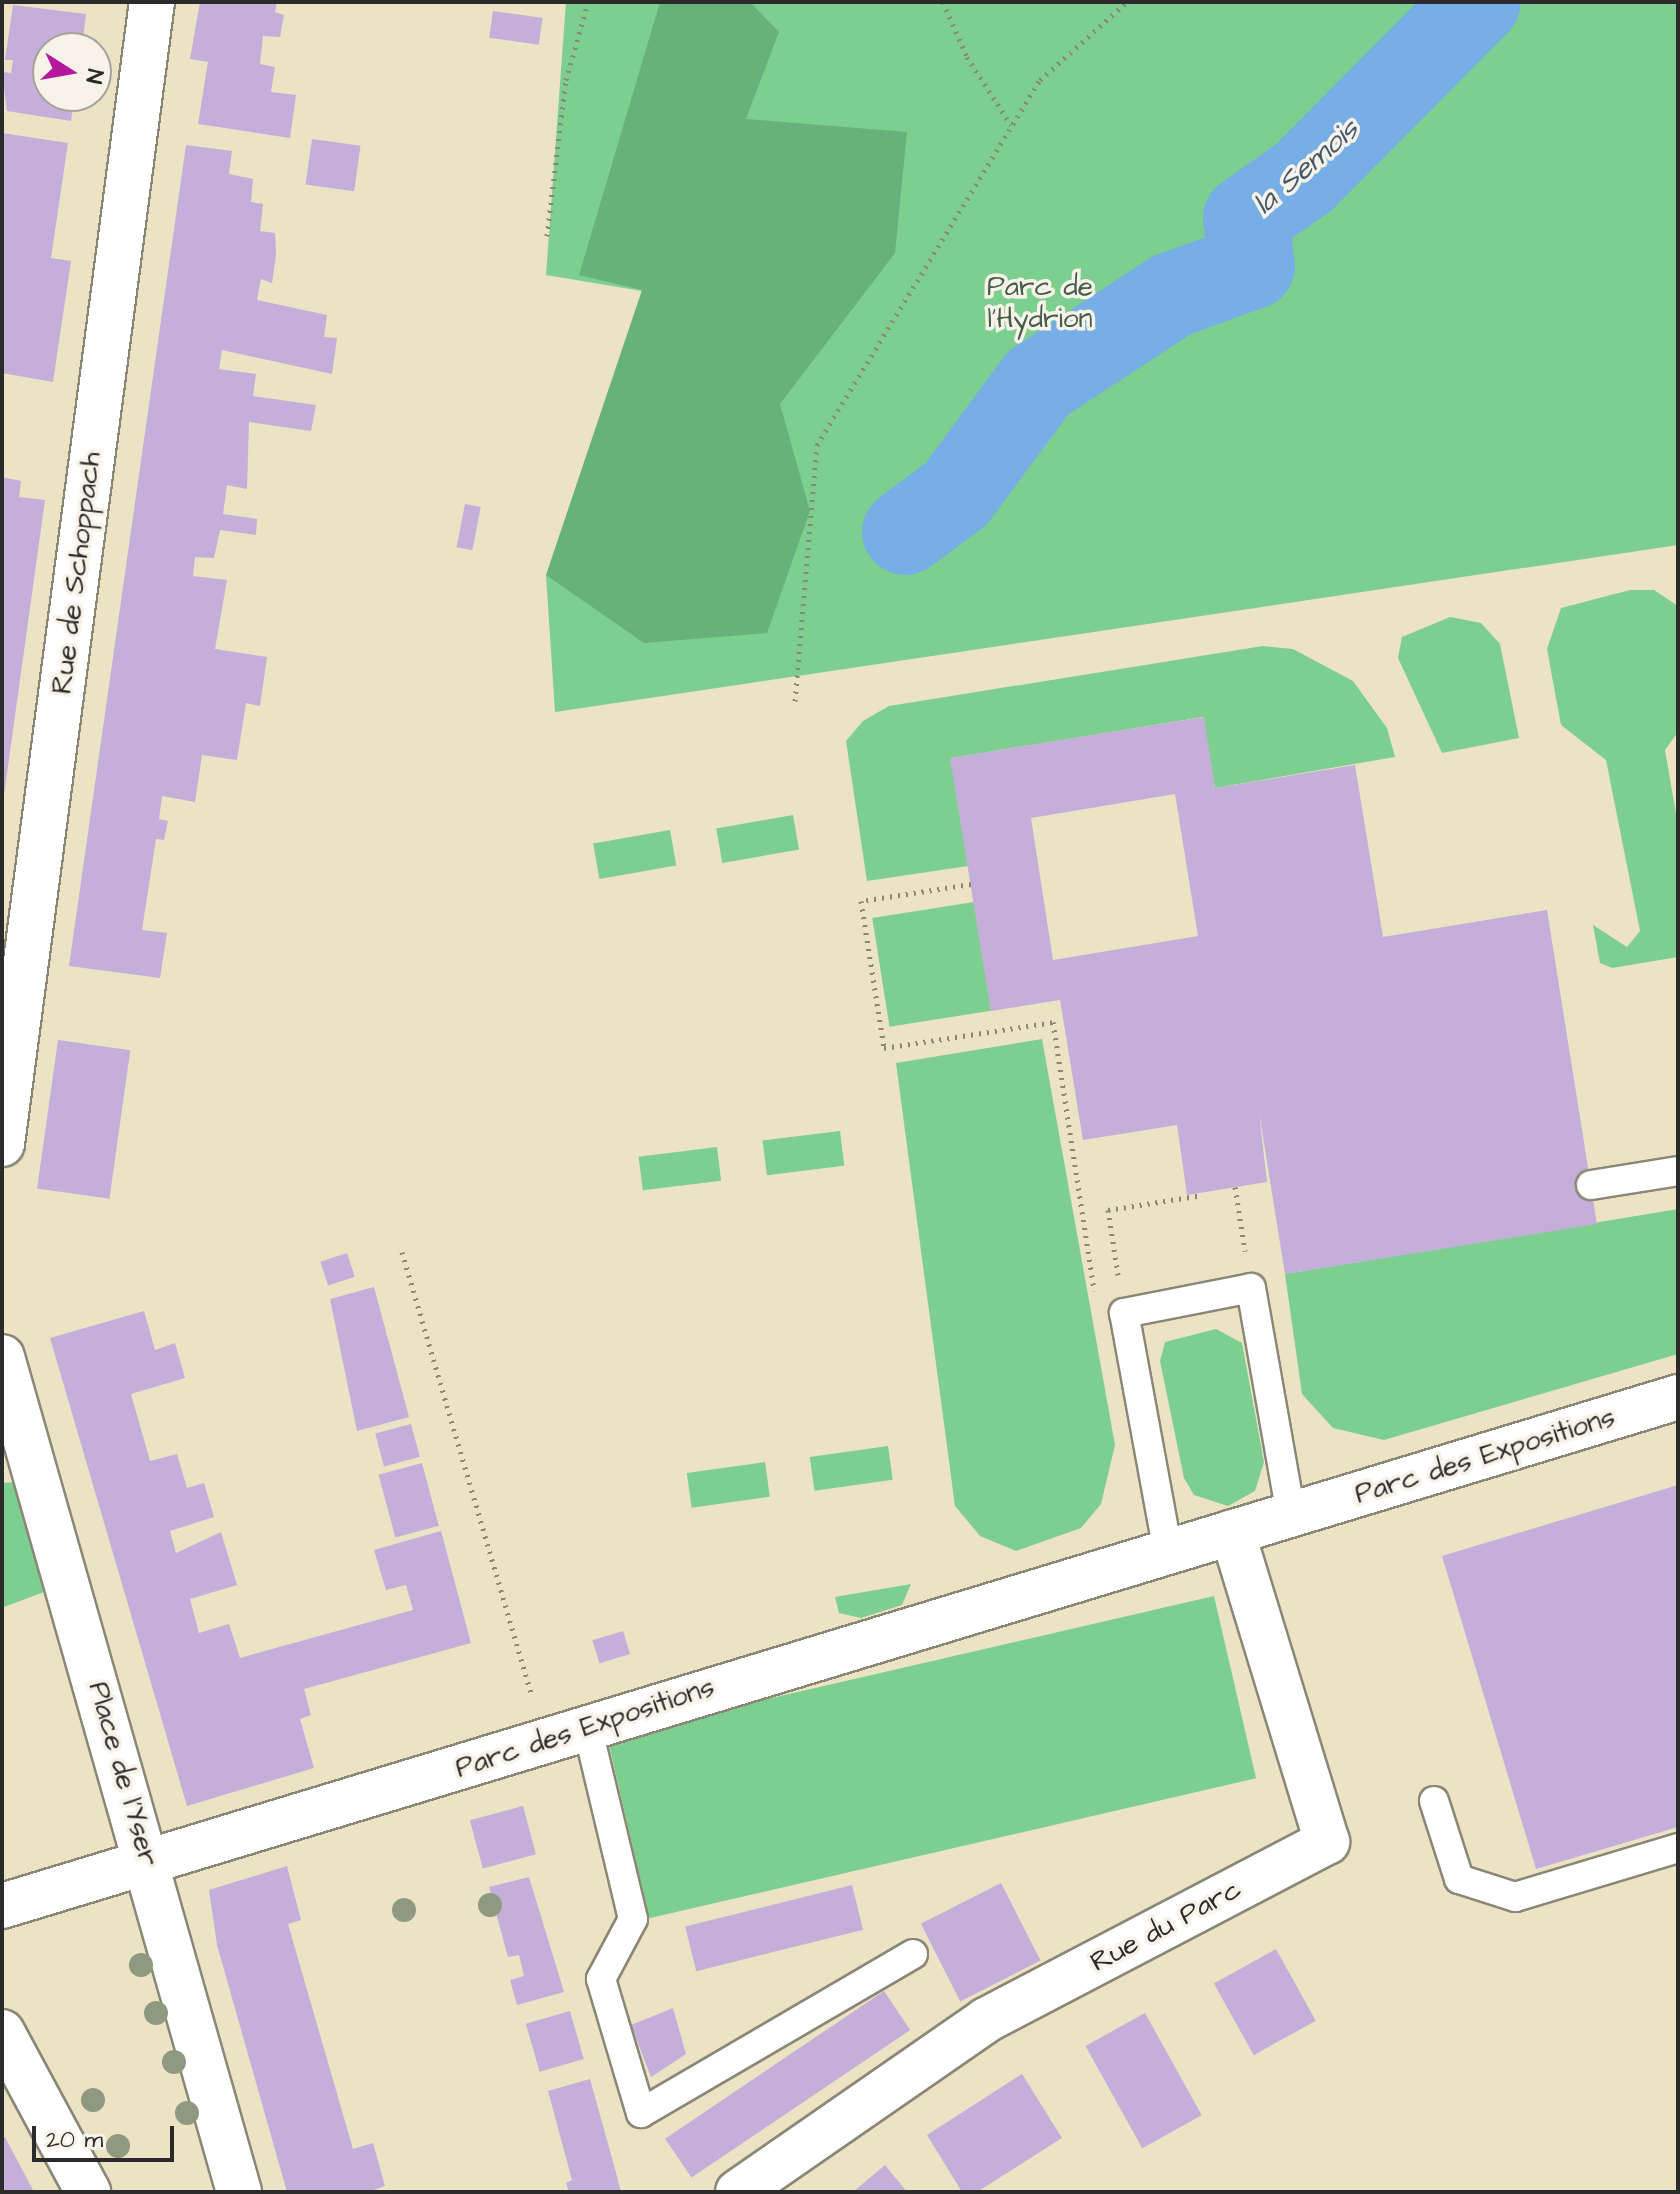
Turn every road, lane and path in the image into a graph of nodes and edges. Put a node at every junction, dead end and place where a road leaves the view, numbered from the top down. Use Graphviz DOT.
graph roads {
  1 [pos="152,2"];
  2 [pos="588,2"];
  3 [pos="943,2"];
  4 [pos="1127,2"];
  5 [pos="1011,125"];
  6 [pos="547,236"];
  7 [pos="795,701"];
  8 [pos="971,884"];
  9 [pos="2,1144"];
  10 [pos="1678,1171"];
  11 [pos="1591,1185"];
  12 [pos="1235,1187"];
  13 [pos="1203,1195"];
  14 [pos="402,1252"];
  15 [pos="1251,1288"];
  16 [pos="1124,1313"];
  17 [pos="2,1357"];
  18 [pos="1678,1397"];
  19 [pos="1291,1514"];
  20 [pos="1232,1532"];
  21 [pos="1168,1552"];
  22 [pos="588,1730"];
  23 [pos="546,1743"];
  24 [pos="1434,1801"];
  25 [pos="1678,1848"];
  26 [pos="148,1859"];
  27 [pos="2,1906"];
  28 [pos="913,1954"];
  29 [pos="4,2044"];
  30 [pos="88,2192"];
  31 [pos="239,2192"];
  32 [pos="738,2192"];
  1 -- 9 [label="street, Rue de Schoppach"];
  2 -- 6 [label="path"];
  3 -- 5 [label="path"];
  4 -- 5 [label="path"];
  5 -- 7 [label="path"];
  8 -- 16 [label="path"];
  10 -- 11 [label="lane"];
  12 -- 15 [label="path"];
  13 -- 16 [label="path"];
  14 -- 23 [label="path"];
  15 -- 16 [label="lane"];
  15 -- 19 [label="lane"];
  16 -- 21 [label="lane"];
  17 -- 26 [label="street, Place de l'Yser"];
  18 -- 19 [label="street, Parc des Expositions"];
  19 -- 20 [label="street, Parc des Expositions"];
  20 -- 21 [label="street, Parc des Expositions"];
  20 -- 32 [label="street, Rue du Parc"];
  21 -- 22 [label="street, Parc des Expositions"];
  22 -- 23 [label="street, Parc des Expositions"];
  22 -- 28 [label="lane"];
  23 -- 26 [label="street, Parc des Expositions"];
  24 -- 25 [label="lane"];
  26 -- 27 [label="street, Parc des Expositions"];
  26 -- 31 [label="street, Place de l'Yser"];
  29 -- 30 [label="street"];
}
